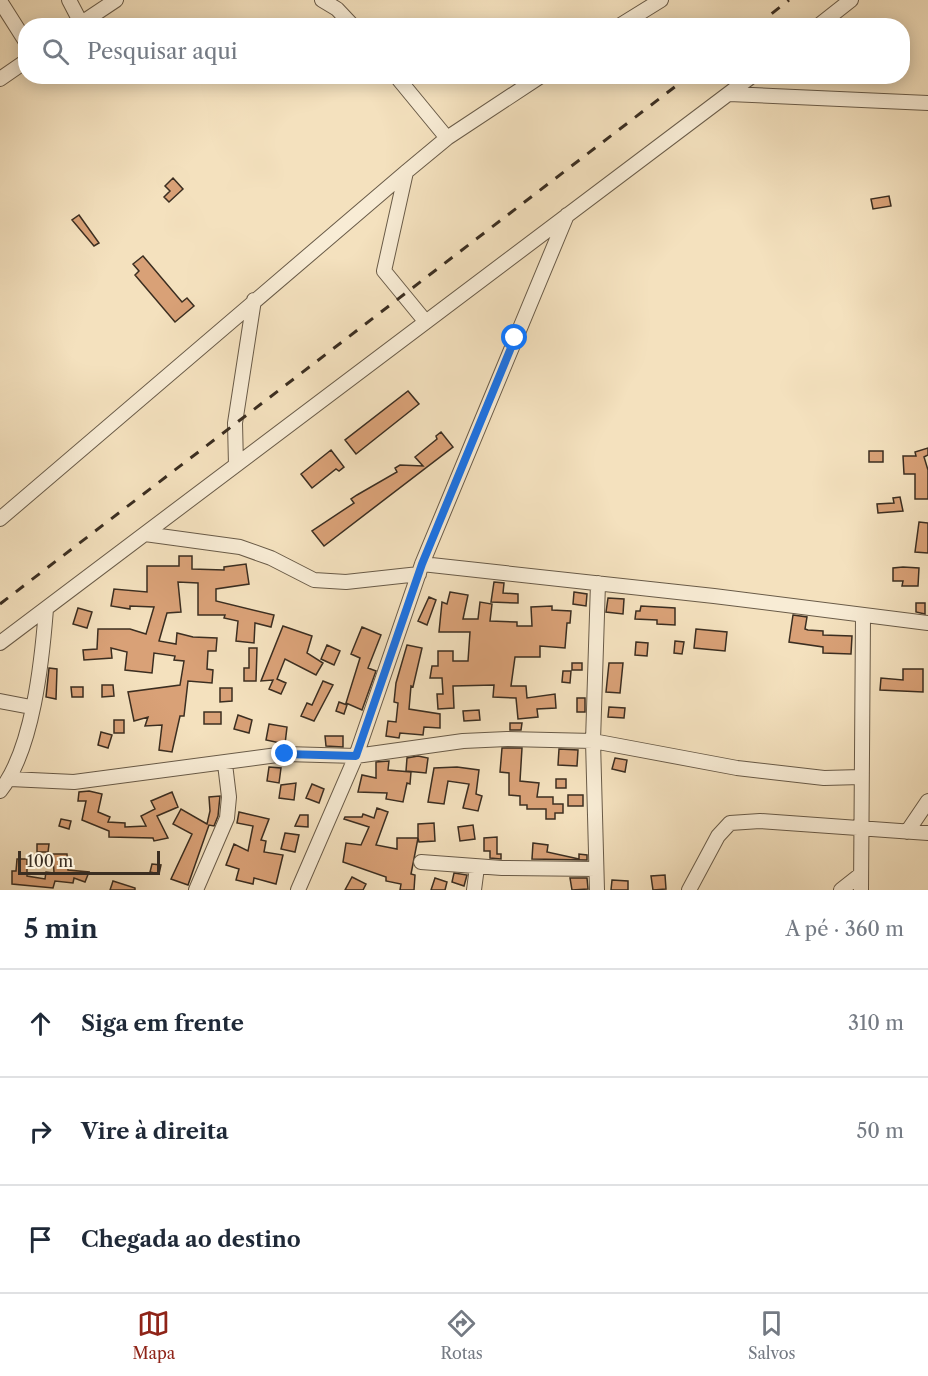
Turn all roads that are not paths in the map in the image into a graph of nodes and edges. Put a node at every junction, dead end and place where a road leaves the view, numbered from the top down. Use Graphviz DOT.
graph roads {
  1 [pos="69,0"];
  2 [pos="116,0"];
  3 [pos="322,0"];
  4 [pos="661,0"];
  5 [pos="851,0"];
  6 [pos="0,1"];
  7 [pos="76,18"];
  8 [pos="88,18"];
  9 [pos="345,18"];
  10 [pos="632,18"];
  11 [pos="828,18"];
  12 [pos="18,29"];
  13 [pos="18,67"];
  14 [pos="0,79"];
  15 [pos="403,84"];
  16 [pos="529,84"];
  17 [pos="742,84"];
  18 [pos="729,94"];
  19 [pos="928,104"];
  20 [pos="447,138"];
  21 [pos="406,172"];
  22 [pos="568,213"];
  23 [pos="254,300"];
  24 [pos="425,321"];
  25 [pos="236,465"];
  26 [pos="0,519"];
  27 [pos="145,534"];
  28 [pos="420,569"];
  29 [pos="598,583"];
  30 [pos="46,609"];
  31 [pos="863,617"];
  32 [pos="928,624"];
  33 [pos="0,643"];
  34 [pos="0,701"];
  35 [pos="31,707"];
  36 [pos="593,741"];
  37 [pos="356,756"];
  38 [pos="225,764"];
  39 [pos="861,777"];
  40 [pos="10,779"];
  41 [pos="0,791"];
  42 [pos="928,801"];
  43 [pos="863,829"];
  44 [pos="907,832"];
  45 [pos="928,833"];
  46 [pos="421,862"];
  47 [pos="477,867"];
  48 [pos="596,868"];
  49 [pos="860,875"];
  50 [pos="196,890"];
  51 [pos="298,890"];
  52 [pos="474,890"];
  53 [pos="597,890"];
  54 [pos="689,890"];
  55 [pos="841,890"];
  56 [pos="861,890"];
  1 -- 7 [label="street"];
  2 -- 8 [label="street"];
  3 -- 9 [label="street"];
  4 -- 10 [label="street"];
  5 -- 11 [label="street"];
  6 -- 12 [label="street"];
  13 -- 14 [label="street"];
  15 -- 20 [label="street"];
  16 -- 20 [label="street"];
  17 -- 18 [label="street"];
  18 -- 19 [label="street"];
  18 -- 22 [label="street"];
  20 -- 21 [label="street"];
  21 -- 23 [label="street"];
  21 -- 24 [label="street"];
  22 -- 24 [label="street"];
  22 -- 28 [label="street"];
  23 -- 25 [label="street"];
  23 -- 26 [label="street"];
  24 -- 25 [label="street"];
  25 -- 27 [label="street"];
  27 -- 28 [label="street"];
  27 -- 30 [label="street"];
  28 -- 29 [label="street"];
  28 -- 37 [label="street"];
  29 -- 31 [label="street"];
  29 -- 36 [label="street"];
  30 -- 33 [label="street"];
  30 -- 35 [label="street"];
  31 -- 32 [label="street"];
  31 -- 39 [label="street"];
  34 -- 35 [label="street"];
  35 -- 40 [label="street"];
  36 -- 37 [label="street"];
  36 -- 39 [label="street"];
  36 -- 48 [label="street"];
  37 -- 38 [label="street"];
  37 -- 51 [label="street"];
  38 -- 40 [label="street"];
  38 -- 50 [label="street"];
  39 -- 43 [label="street"];
  40 -- 41 [label="street"];
  42 -- 44 [label="street"];
  43 -- 44 [label="street"];
  43 -- 49 [label="street"];
  43 -- 54 [label="street"];
  44 -- 45 [label="street"];
  46 -- 47 [label="street"];
  47 -- 48 [label="street"];
  47 -- 52 [label="street"];
  48 -- 53 [label="street"];
  49 -- 55 [label="street"];
  49 -- 56 [label="street"];
}
